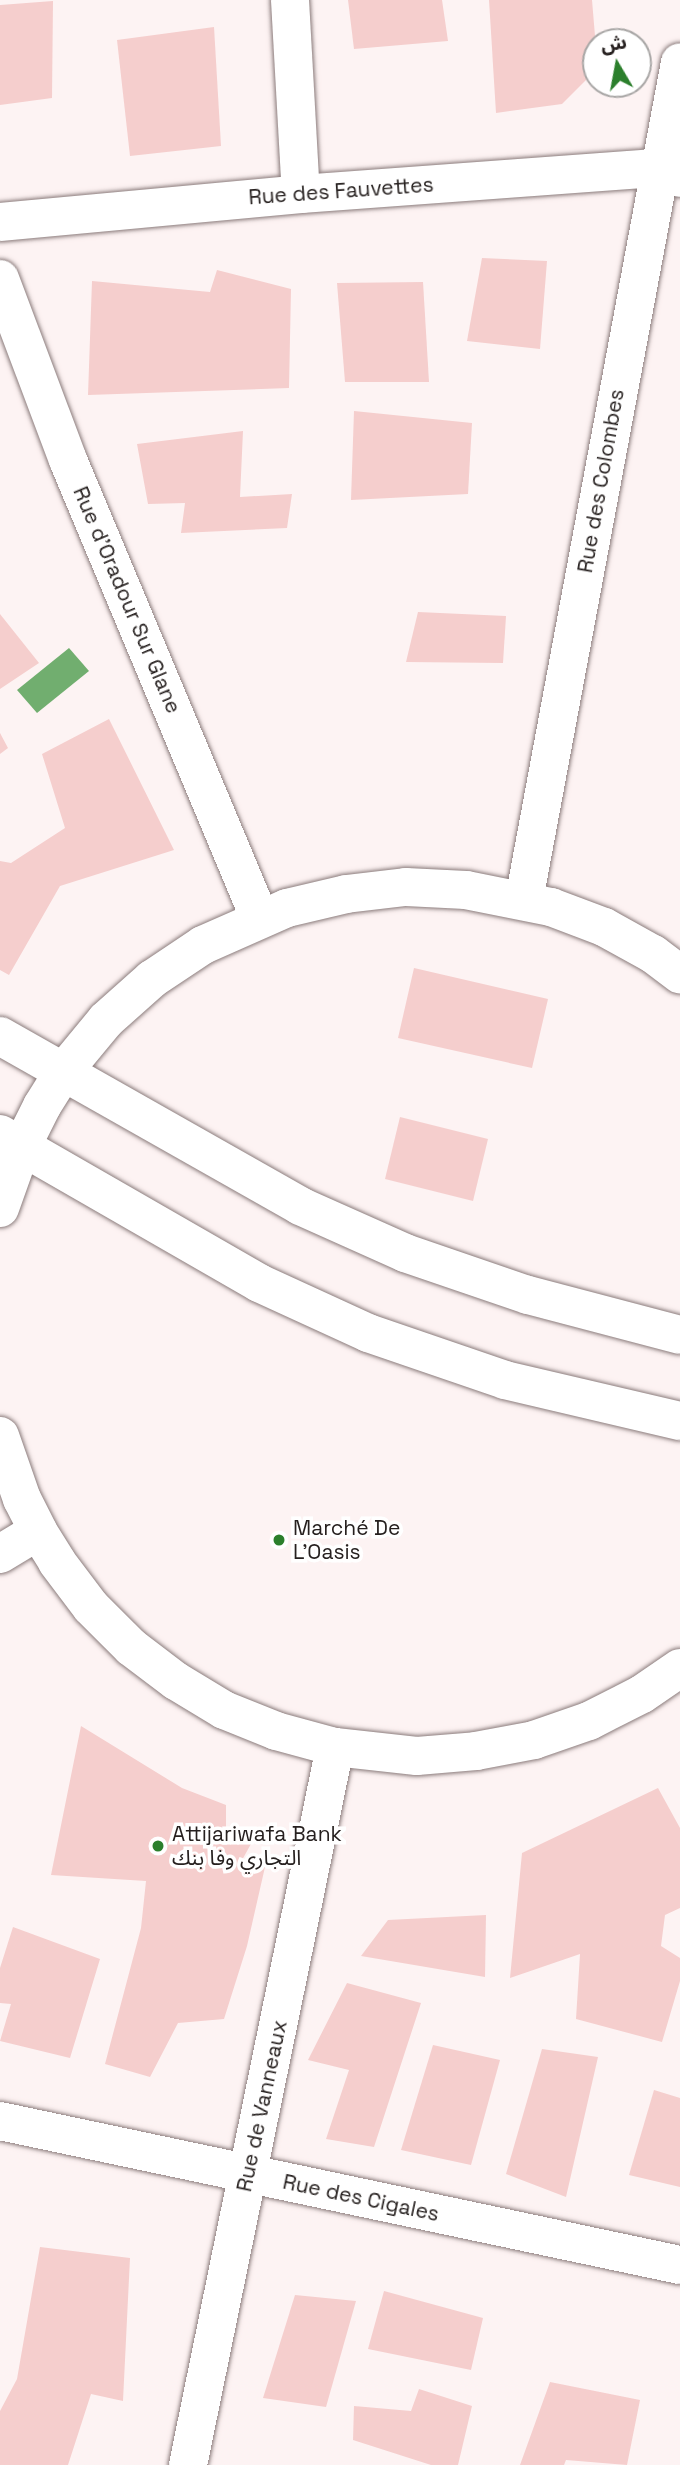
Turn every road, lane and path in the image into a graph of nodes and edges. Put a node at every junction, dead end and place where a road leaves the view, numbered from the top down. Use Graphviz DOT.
graph roads {
  1 [pos="290,0"];
  2 [pos="680,62"];
  3 [pos="670,173"];
  4 [pos="301,194"];
  5 [pos="0,222"];
  6 [pos="0,279"];
  7 [pos="524,900"];
  8 [pos="260,918"];
  9 [pos="680,974"];
  10 [pos="0,1036"];
  11 [pos="63,1072"];
  12 [pos="11,1140"];
  13 [pos="0,1208"];
  14 [pos="680,1335"];
  15 [pos="680,1421"];
  16 [pos="0,1436"];
  17 [pos="38,1531"];
  18 [pos="0,1554"];
  19 [pos="680,1668"];
  20 [pos="335,1747"];
  21 [pos="0,2121"];
  22 [pos="248,2174"];
  23 [pos="680,2265"];
  24 [pos="188,2465"];
  1 -- 4 [label="street"];
  2 -- 3 [label="street, Rue des Colombes"];
  3 -- 4 [label="street, Rue des Fauvettes"];
  3 -- 7 [label="street, Rue des Colombes"];
  4 -- 5 [label="street, Rue des Fauvettes"];
  6 -- 8 [label="street, Rue d'Oradour Sur Glane"];
  7 -- 8 [label="street"];
  7 -- 9 [label="street"];
  8 -- 11 [label="street"];
  10 -- 11 [label="street"];
  11 -- 12 [label="street"];
  11 -- 14 [label="street"];
  12 -- 13 [label="street"];
  12 -- 15 [label="street"];
  16 -- 17 [label="street"];
  17 -- 18 [label="street"];
  17 -- 20 [label="street"];
  19 -- 20 [label="street"];
  20 -- 22 [label="street, Rue de Vanneaux"];
  21 -- 22 [label="street, Rue des Cigales"];
  22 -- 23 [label="street, Rue des Cigales"];
  22 -- 24 [label="street, Rue de Vanneaux"];
}
